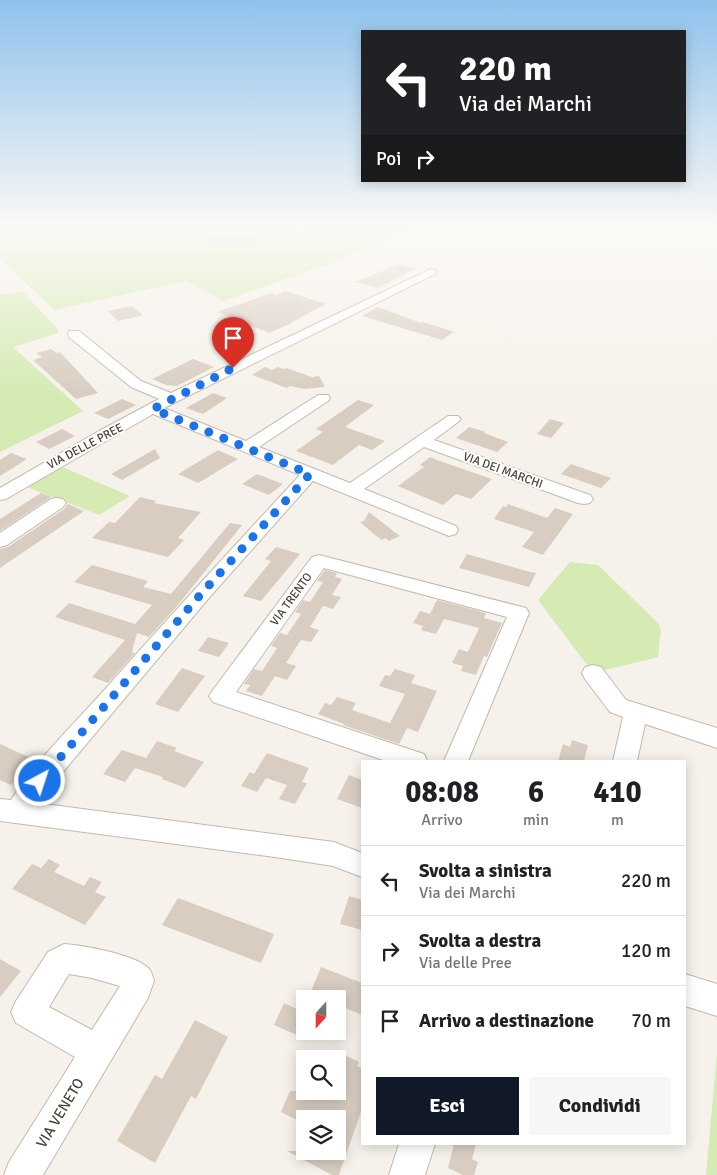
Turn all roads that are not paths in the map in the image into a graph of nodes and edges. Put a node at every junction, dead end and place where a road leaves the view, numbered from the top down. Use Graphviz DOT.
graph roads {
  1 [pos="406,284"];
  2 [pos="74,334"];
  3 [pos="323,398"];
  4 [pos="172,399"];
  5 [pos="153,409"];
  6 [pos="453,419"];
  7 [pos="422,441"];
  8 [pos="248,447"];
  9 [pos="310,474"];
  10 [pos="352,490"];
  11 [pos="0,495"];
  12 [pos="584,498"];
  13 [pos="57,503"];
  14 [pos="449,530"];
  15 [pos="0,541"];
  16 [pos="594,672"];
  17 [pos="636,711"];
  18 [pos="717,738"];
  19 [pos="412,760"];
  20 [pos="456,760"];
  21 [pos="626,760"];
  22 [pos="10,811"];
  23 [pos="361,865"];
  24 [pos="686,990"];
  25 [pos="717,1000"];
  26 [pos="98,1051"];
  27 [pos="417,1145"];
  28 [pos="22,1175"];
  29 [pos="407,1175"];
  1 -- 4 [label="street, VIA DELLE PREE"];
  2 -- 4 [label="street"];
  3 -- 8 [label="street"];
  4 -- 5 [label="street, VIA DELLE PREE"];
  5 -- 8 [label="street"];
  5 -- 11 [label="street, VIA DELLE PREE"];
  6 -- 7 [label="street"];
  7 -- 10 [label="street"];
  7 -- 12 [label="street, VIA DEI MARCHI"];
  8 -- 9 [label="street"];
  9 -- 10 [label="street"];
  9 -- 22 [label="street"];
  10 -- 14 [label="street"];
  13 -- 15 [label="street"];
  16 -- 17 [label="street"];
  17 -- 18 [label="street"];
  17 -- 21 [label="street"];
  19 -- 20 [label="street, VIA TRENTO"];
  22 -- 23 [label="street"];
  24 -- 25 [label="street"];
  26 -- 26 [label="street, VIA VENETO"];
  26 -- 28 [label="street, VIA VENETO"];
  27 -- 29 [label="street"];
}
